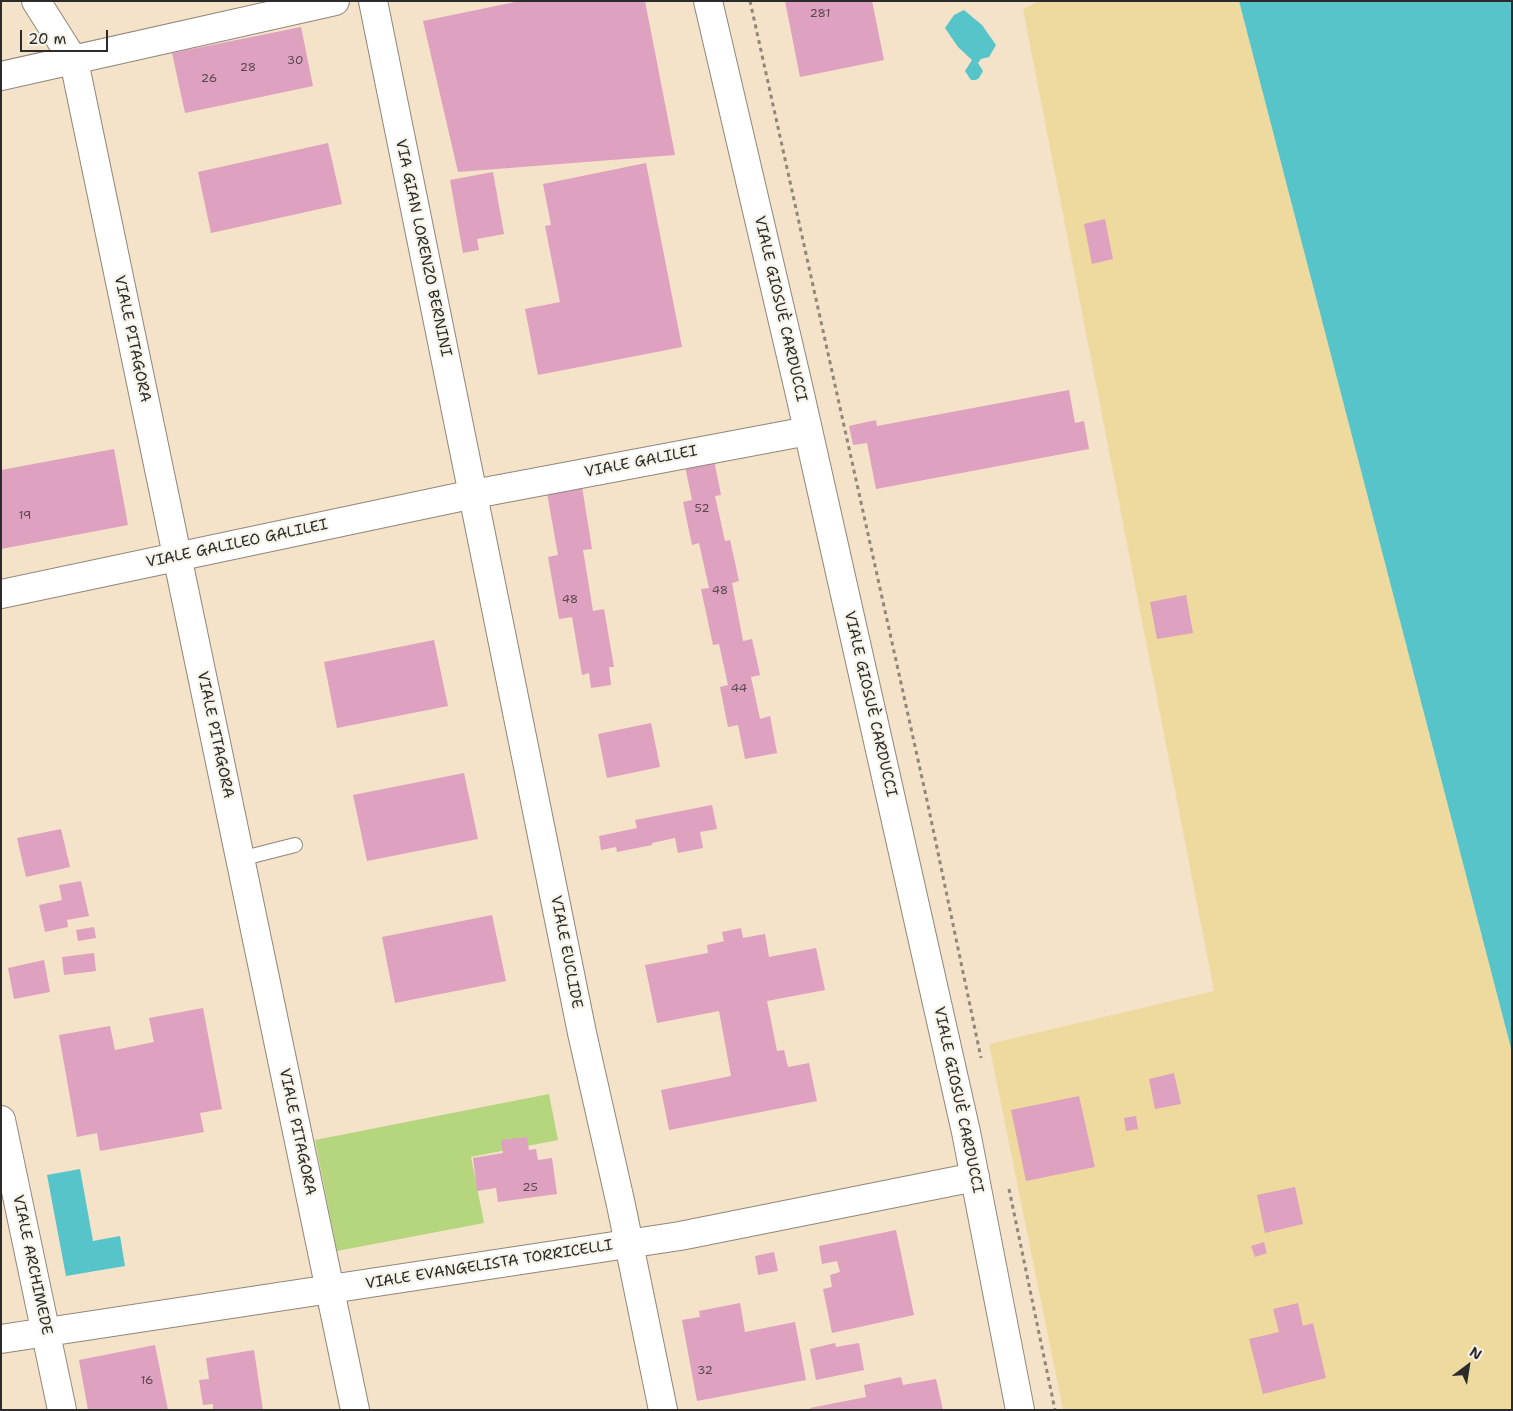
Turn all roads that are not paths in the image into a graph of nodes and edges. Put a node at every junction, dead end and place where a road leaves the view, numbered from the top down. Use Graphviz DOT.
graph roads {
  1 [pos="36,1"];
  2 [pos="336,1"];
  3 [pos="373,1"];
  4 [pos="708,1"];
  5 [pos="74,61"];
  6 [pos="1,76"];
  7 [pos="808,431"];
  8 [pos="474,494"];
  9 [pos="178,556"];
  10 [pos="1,594"];
  11 [pos="296,845"];
  12 [pos="240,859"];
  13 [pos="1,1120"];
  14 [pos="975,1177"];
  15 [pos="628,1243"];
  16 [pos="329,1289"];
  17 [pos="46,1333"];
  18 [pos="1,1339"];
  19 [pos="62,1410"];
  20 [pos="355,1410"];
  21 [pos="663,1410"];
  22 [pos="1020,1410"];
  1 -- 5 [label="street"];
  2 -- 5 [label="street"];
  3 -- 8 [label="street, VIA GIAN LORENZO BERNINI"];
  4 -- 7 [label="street, VIALE GIOSUÈ CARDUCCI"];
  5 -- 6 [label="street"];
  5 -- 9 [label="street, VIALE PITAGORA"];
  7 -- 8 [label="street, VIALE GALILEI"];
  7 -- 14 [label="street, VIALE GIOSUÈ CARDUCCI"];
  8 -- 9 [label="street, VIALE GALILEO GALILEI"];
  8 -- 15 [label="street, VIALE EUCLIDE"];
  9 -- 10 [label="street, VIALE GALILEO GALILEI"];
  9 -- 12 [label="street, VIALE PITAGORA"];
  11 -- 12 [label="lane"];
  12 -- 16 [label="street, VIALE PITAGORA"];
  13 -- 17 [label="street, VIALE ARCHIMEDE"];
  14 -- 15 [label="street, VIALE EVANGELISTA TORRICELLI"];
  14 -- 22 [label="street, VIALE GIOSUÈ CARDUCCI"];
  15 -- 16 [label="street, VIALE EVANGELISTA TORRICELLI"];
  15 -- 21 [label="street, VIALE EUCLIDE"];
  16 -- 17 [label="street, VIALE EVANGELISTA TORRICELLI"];
  16 -- 20 [label="street, VIALE PITAGORA"];
  17 -- 18 [label="street, VIALE EVANGELISTA TORRICELLI"];
  17 -- 19 [label="street, VIALE ARCHIMEDE"];
}
